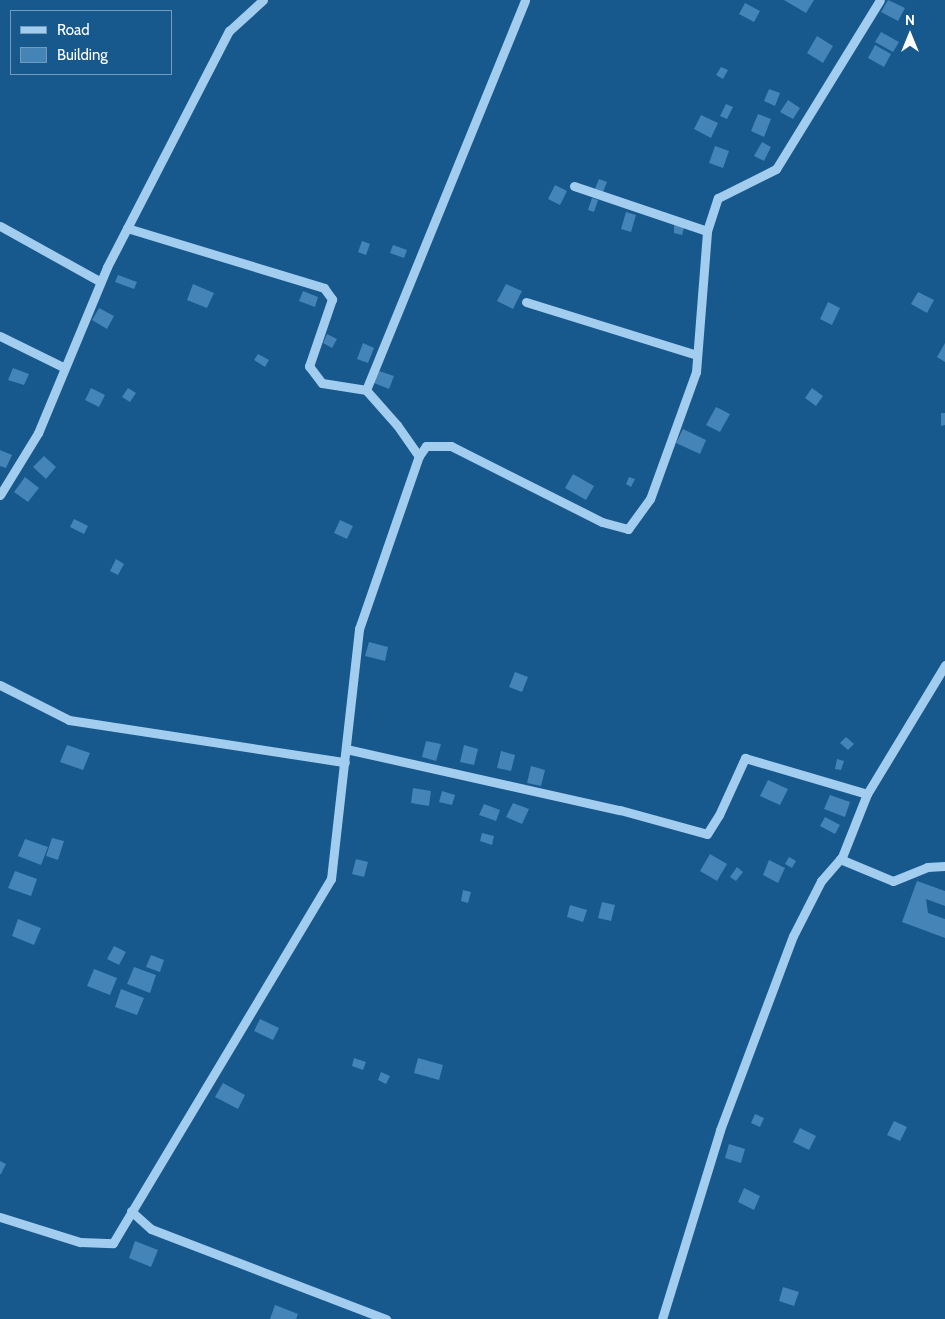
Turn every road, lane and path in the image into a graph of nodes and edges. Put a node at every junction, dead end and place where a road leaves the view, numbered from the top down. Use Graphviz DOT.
graph roads {
  1 [pos="263,0"];
  2 [pos="525,0"];
  3 [pos="880,0"];
  4 [pos="574,186"];
  5 [pos="0,226"];
  6 [pos="127,228"];
  7 [pos="707,231"];
  8 [pos="101,282"];
  9 [pos="526,302"];
  10 [pos="0,336"];
  11 [pos="697,355"];
  12 [pos="65,368"];
  13 [pos="366,390"];
  14 [pos="418,456"];
  15 [pos="0,495"];
  16 [pos="945,665"];
  17 [pos="0,685"];
  18 [pos="346,749"];
  19 [pos="345,762"];
  20 [pos="866,794"];
  21 [pos="840,859"];
  22 [pos="945,866"];
  23 [pos="131,1211"];
  24 [pos="0,1217"];
  25 [pos="386,1319"];
  26 [pos="662,1319"];
  1 -- 6 [label="street"];
  2 -- 13 [label="street"];
  3 -- 7 [label="street"];
  4 -- 7 [label="street"];
  5 -- 8 [label="street"];
  6 -- 8 [label="street"];
  6 -- 13 [label="street"];
  7 -- 11 [label="street"];
  8 -- 12 [label="street"];
  9 -- 11 [label="street"];
  10 -- 12 [label="street"];
  11 -- 14 [label="street"];
  12 -- 15 [label="street"];
  13 -- 14 [label="street"];
  14 -- 18 [label="street"];
  16 -- 20 [label="street"];
  17 -- 19 [label="street"];
  18 -- 19 [label="street"];
  18 -- 20 [label="street"];
  19 -- 23 [label="street"];
  20 -- 21 [label="street"];
  21 -- 22 [label="street"];
  21 -- 26 [label="street"];
  23 -- 24 [label="street"];
  23 -- 25 [label="street"];
}
